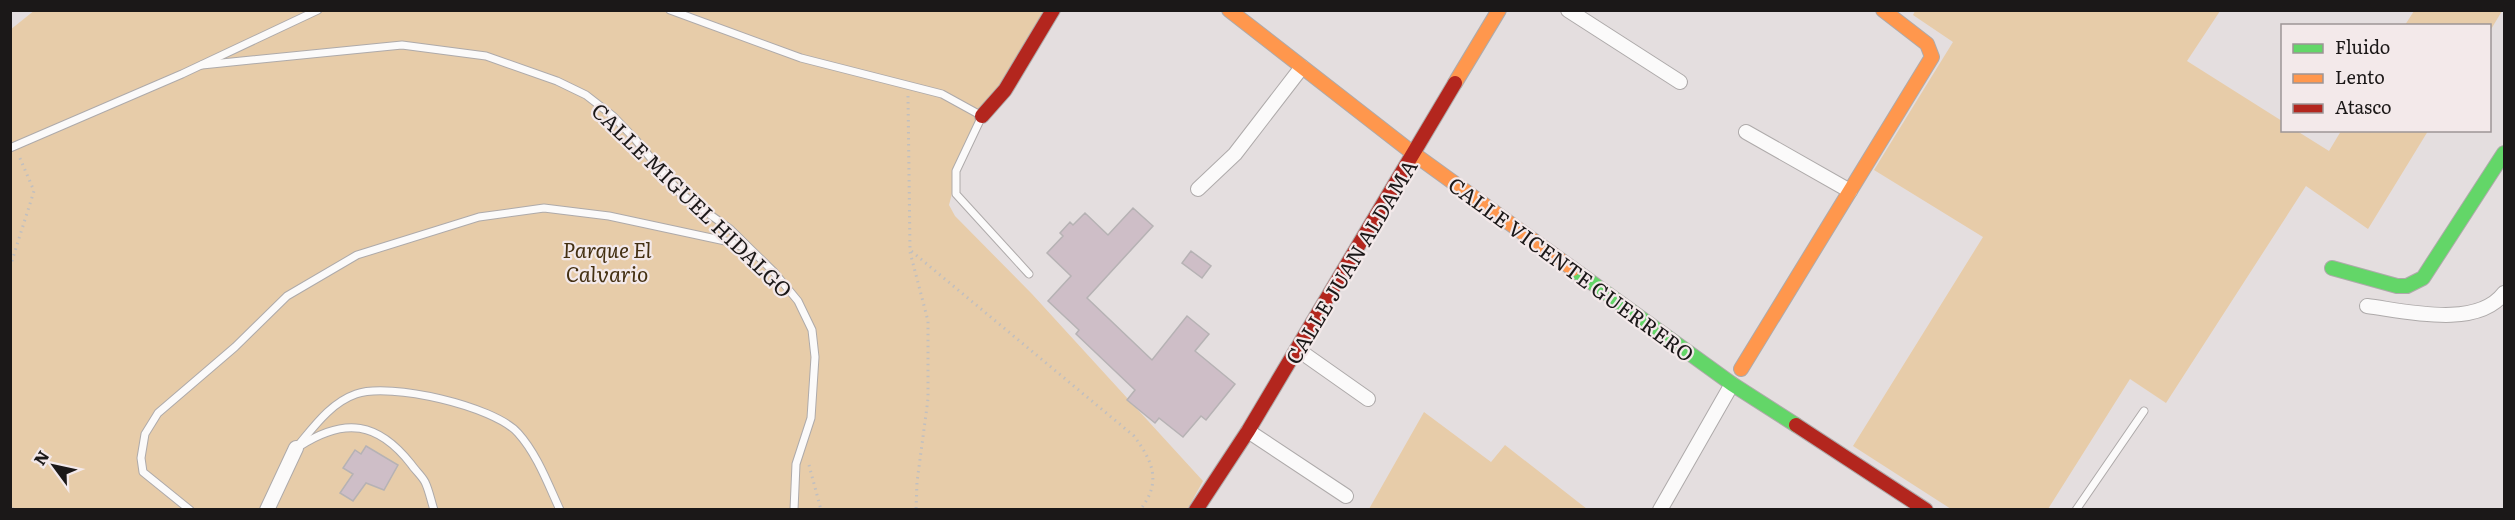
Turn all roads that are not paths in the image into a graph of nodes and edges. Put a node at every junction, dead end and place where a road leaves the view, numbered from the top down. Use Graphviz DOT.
graph roads {
  1 [pos="318,10"];
  2 [pos="670,10"];
  3 [pos="1053,10"];
  4 [pos="1229,10"];
  5 [pos="1499,10"];
  6 [pos="1568,10"];
  7 [pos="1883,10"];
  8 [pos="202,65"];
  9 [pos="1302,67"];
  10 [pos="1680,82"];
  11 [pos="982,116"];
  12 [pos="1746,132"];
  13 [pos="12,147"];
  14 [pos="2505,153"];
  15 [pos="1414,154"];
  16 [pos="1198,189"];
  17 [pos="1850,191"];
  18 [pos="751,250"];
  19 [pos="2332,268"];
  20 [pos="1029,274"];
  21 [pos="2505,293"];
  22 [pos="2367,306"];
  23 [pos="1297,350"];
  24 [pos="1741,369"];
  25 [pos="1732,384"];
  26 [pos="1368,399"];
  27 [pos="2144,411"];
  28 [pos="1248,431"];
  29 [pos="296,448"];
  30 [pos="1346,496"];
  31 [pos="190,510"];
  32 [pos="267,510"];
  33 [pos="434,510"];
  34 [pos="560,510"];
  35 [pos="794,510"];
  36 [pos="1196,510"];
  37 [pos="1660,510"];
  38 [pos="1926,510"];
  39 [pos="2076,510"];
  1 -- 8 [label="lane"];
  2 -- 11 [label="lane"];
  3 -- 11 [label="street"];
  4 -- 9 [label="street, CALLE VICENTE GUERRERO"];
  5 -- 15 [label="street, CALLE JUAN ALDAMA"];
  6 -- 10 [label="street"];
  7 -- 17 [label="street"];
  8 -- 13 [label="lane"];
  8 -- 18 [label="lane, CALLE MIGUEL HIDALGO"];
  9 -- 15 [label="street, CALLE VICENTE GUERRERO"];
  9 -- 16 [label="street"];
  11 -- 20 [label="lane"];
  12 -- 17 [label="street"];
  14 -- 19 [label="street"];
  15 -- 23 [label="street, CALLE JUAN ALDAMA"];
  15 -- 25 [label="street, CALLE VICENTE GUERRERO"];
  17 -- 24 [label="street"];
  18 -- 31 [label="lane"];
  18 -- 35 [label="lane, CALLE MIGUEL HIDALGO"];
  21 -- 22 [label="street"];
  23 -- 26 [label="street"];
  23 -- 28 [label="street, CALLE JUAN ALDAMA"];
  25 -- 37 [label="street"];
  25 -- 38 [label="street, CALLE VICENTE GUERRERO"];
  27 -- 39 [label="lane"];
  28 -- 30 [label="street"];
  28 -- 36 [label="street, CALLE JUAN ALDAMA"];
  29 -- 32 [label="street"];
  29 -- 33 [label="lane"];
  29 -- 34 [label="lane"];
}
